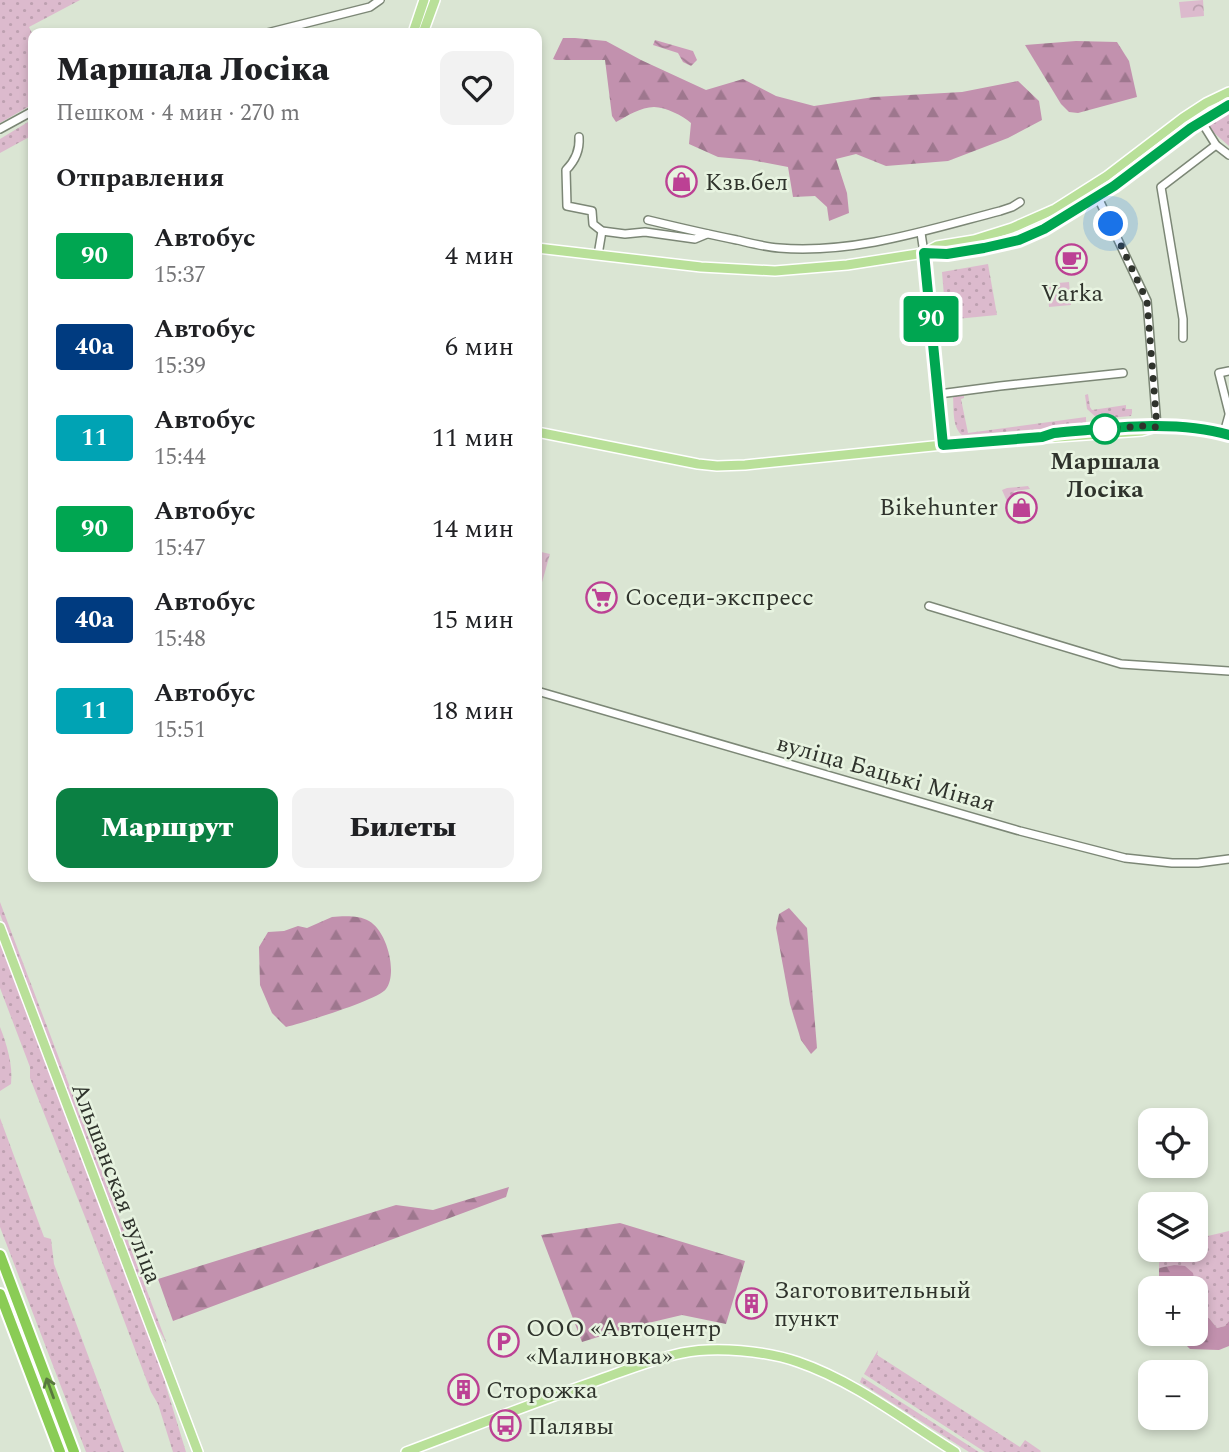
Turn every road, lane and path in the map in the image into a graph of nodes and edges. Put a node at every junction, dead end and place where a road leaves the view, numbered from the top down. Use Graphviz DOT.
graph roads {
  1 [pos="380,0"];
  2 [pos="424,0"];
  3 [pos="435,0"];
  4 [pos="287,28"];
  5 [pos="415,28"];
  6 [pos="425,28"];
  7 [pos="1229,92"];
  8 [pos="1229,105"];
  9 [pos="28,114"];
  10 [pos="1201,121"];
  11 [pos="0,129"];
  12 [pos="579,137"];
  13 [pos="1216,145"];
  14 [pos="1229,155"];
  15 [pos="1092,185"];
  16 [pos="1098,195"];
  17 [pos="1020,202"];
  18 [pos="648,220"];
  19 [pos="602,232"];
  20 [pos="921,233"];
  21 [pos="708,234"];
  22 [pos="542,249"];
  23 [pos="924,253"];
  24 [pos="598,255"];
  25 [pos="1183,338"];
  26 [pos="1229,371"];
  27 [pos="1123,373"];
  28 [pos="939,394"];
  29 [pos="1229,414"];
  30 [pos="1157,427"];
  31 [pos="542,433"];
  32 [pos="1226,434"];
  33 [pos="943,445"];
  34 [pos="929,607"];
  35 [pos="1229,671"];
  36 [pos="542,692"];
  37 [pos="1229,859"];
  38 [pos="0,927"];
  39 [pos="0,1255"];
  40 [pos="0,1294"];
  41 [pos="60,1452"];
  42 [pos="74,1452"];
  43 [pos="198,1452"];
  44 [pos="407,1452"];
  45 [pos="955,1452"];
  1 -- 4 [label="street"];
  2 -- 5 [label="main road"];
  3 -- 6 [label="main road"];
  7 -- 15 [label="main road"];
  8 -- 10 [label="main road"];
  9 -- 11 [label="street"];
  10 -- 13 [label="street"];
  10 -- 16 [label="main road"];
  12 -- 19 [label="street"];
  13 -- 14 [label="street"];
  13 -- 25 [label="street"];
  15 -- 16 [label="street"];
  15 -- 23 [label="main road"];
  16 -- 23 [label="main road"];
  16 -- 30 [label="street"];
  17 -- 20 [label="street"];
  18 -- 21 [label="street"];
  19 -- 21 [label="street"];
  19 -- 24 [label="street"];
  20 -- 21 [label="street"];
  20 -- 23 [label="street"];
  22 -- 24 [label="main road"];
  23 -- 24 [label="main road"];
  23 -- 28 [label="main road"];
  26 -- 29 [label="street"];
  27 -- 28 [label="street"];
  28 -- 33 [label="main road"];
  29 -- 32 [label="street"];
  30 -- 32 [label="main road"];
  30 -- 33 [label="main road"];
  31 -- 33 [label="main road"];
  34 -- 35 [label="street"];
  36 -- 37 [label="street, вуліца Бацькі Міная"];
  38 -- 43 [label="main road, Альшанская вуліца"];
  42 -- 39 [label="highway, one-way"];
  40 -- 41 [label="highway"];
  44 -- 45 [label="main road"];
}
